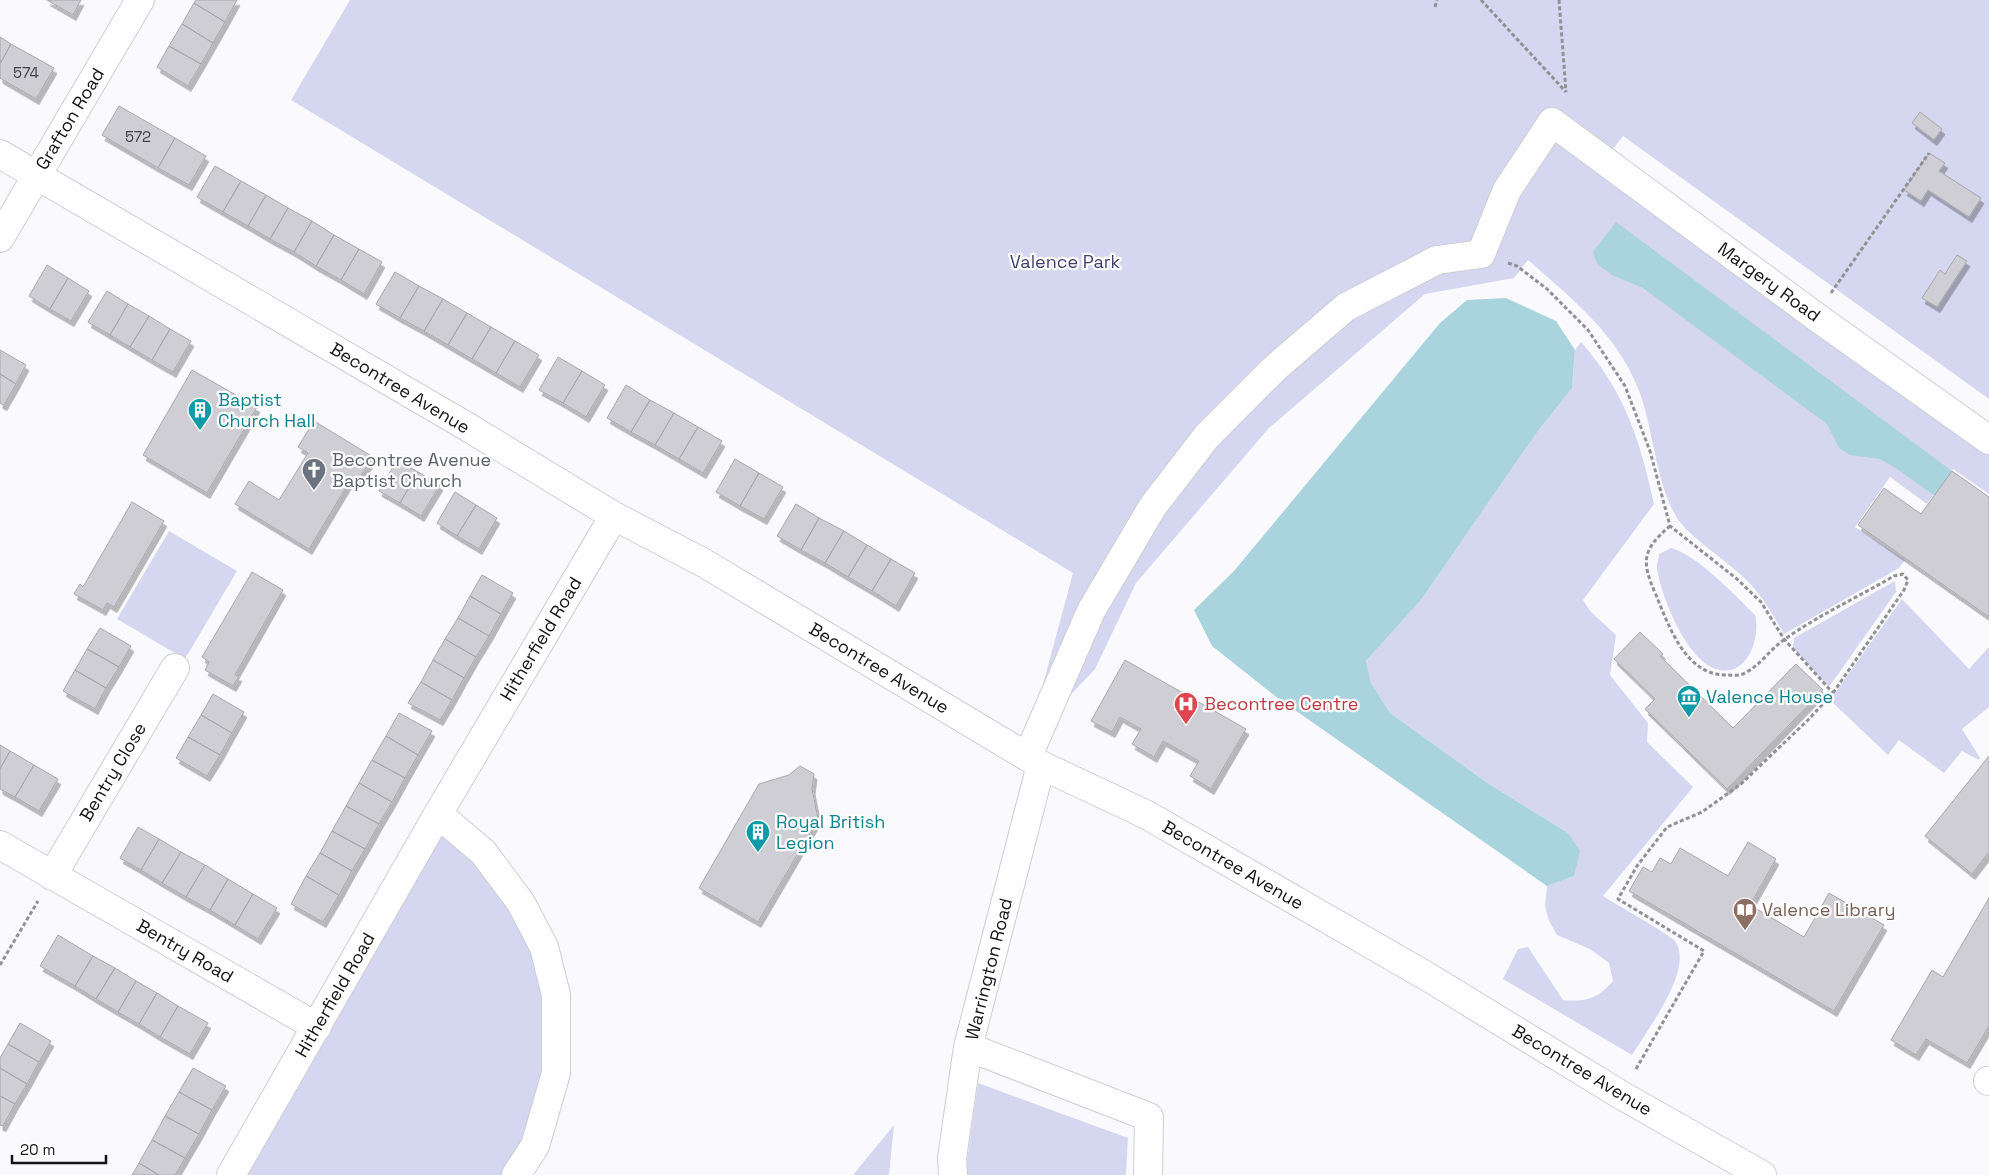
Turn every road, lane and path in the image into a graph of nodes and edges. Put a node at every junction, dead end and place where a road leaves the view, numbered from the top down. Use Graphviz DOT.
graph roads {
  1 [pos="140,0"];
  2 [pos="1437,0"];
  3 [pos="1480,0"];
  4 [pos="1559,0"];
  5 [pos="1436,7"];
  6 [pos="1566,92"];
  7 [pos="1552,122"];
  8 [pos="1929,153"];
  9 [pos="0,154"];
  10 [pos="36,176"];
  11 [pos="0,238"];
  12 [pos="1481,254"];
  13 [pos="1815,316"];
  14 [pos="1989,440"];
  15 [pos="614,516"];
  16 [pos="1670,526"];
  17 [pos="1784,639"];
  18 [pos="175,668"];
  19 [pos="1833,693"];
  20 [pos="1035,761"];
  21 [pos="438,814"];
  22 [pos="0,845"];
  23 [pos="52,876"];
  24 [pos="0,965"];
  25 [pos="317,1027"];
  26 [pos="968,1047"];
  27 [pos="1621,1095"];
  28 [pos="231,1175"];
  29 [pos="516,1175"];
  30 [pos="953,1175"];
  31 [pos="1148,1175"];
  32 [pos="1762,1175"];
  1 -- 10 [label="street, Grafton Road"];
  2 -- 5 [label="path"];
  3 -- 6 [label="path"];
  4 -- 6 [label="path"];
  6 -- 7 [label="path"];
  7 -- 12 [label="street"];
  7 -- 13 [label="street, Margery Road"];
  8 -- 13 [label="path"];
  9 -- 10 [label="street, Becontree Avenue"];
  10 -- 11 [label="street, Grafton Road"];
  10 -- 15 [label="street, Becontree Avenue"];
  12 -- 16 [label="path"];
  12 -- 20 [label="street, Warrington Road"];
  13 -- 14 [label="street, Margery Road"];
  15 -- 20 [label="street, Becontree Avenue"];
  15 -- 21 [label="street, Hitherfield Road"];
  16 -- 17 [label="path"];
  16 -- 17 [label="path"];
  17 -- 19 [label="path"];
  17 -- 19 [label="path"];
  18 -- 23 [label="street, Bentry Close"];
  19 -- 27 [label="path"];
  20 -- 26 [label="street, Warrington Road"];
  20 -- 27 [label="street, Becontree Avenue"];
  21 -- 25 [label="street, Hitherfield Road"];
  21 -- 29 [label="street"];
  22 -- 23 [label="street, Bentry Road"];
  23 -- 24 [label="path"];
  23 -- 25 [label="street, Bentry Road"];
  25 -- 28 [label="street, Hitherfield Road"];
  26 -- 30 [label="street, Warrington Road"];
  26 -- 31 [label="street"];
  27 -- 32 [label="street, Becontree Avenue"];
}
